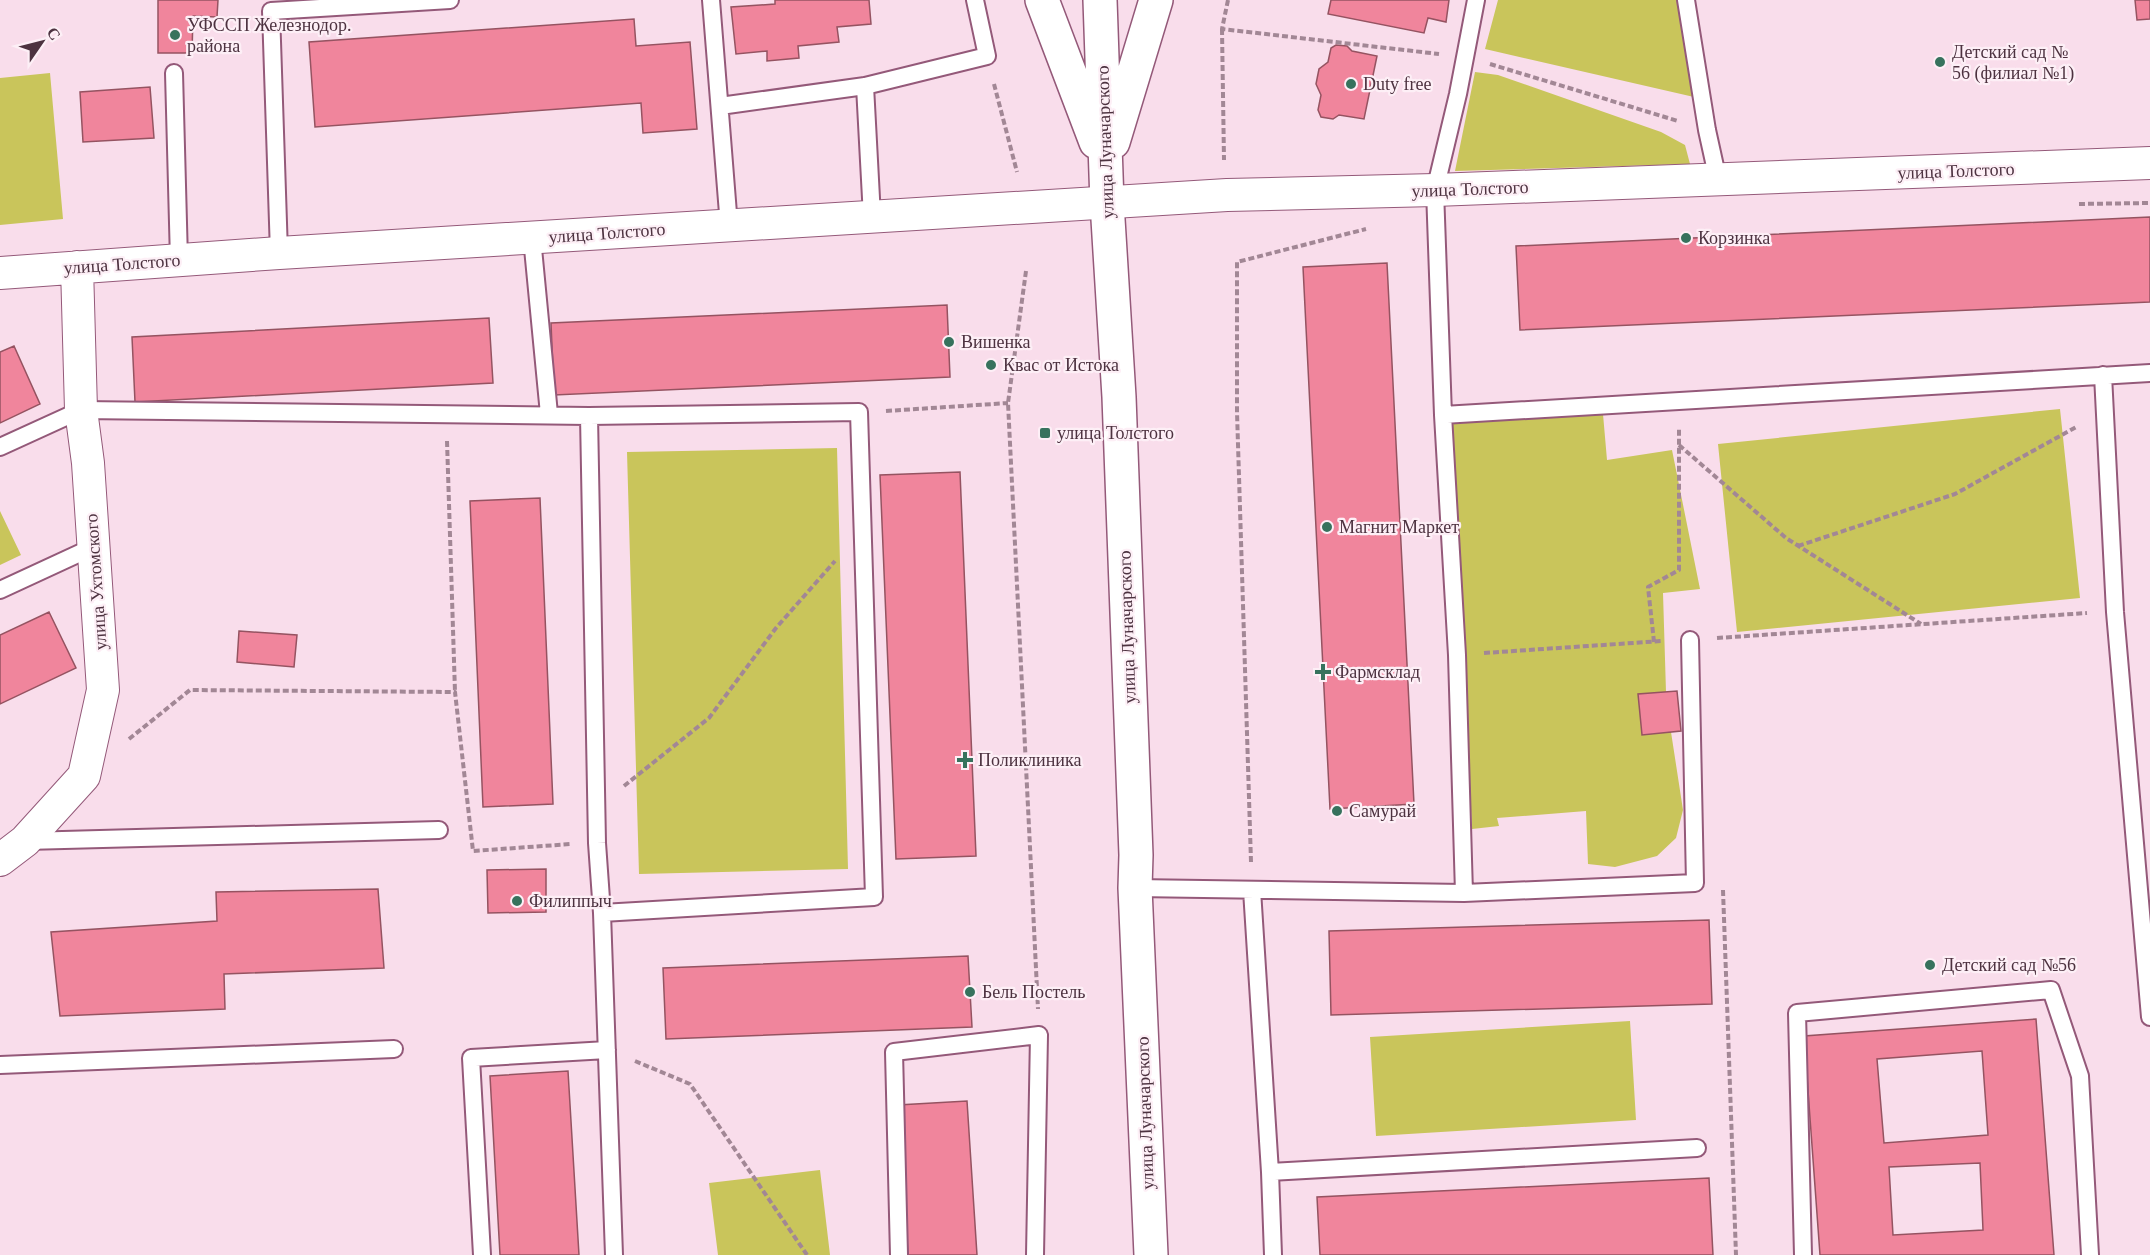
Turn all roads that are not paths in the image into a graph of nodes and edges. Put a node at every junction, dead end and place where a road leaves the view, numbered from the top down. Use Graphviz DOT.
graph roads {
  1 [pos="450,0"];
  2 [pos="711,0"];
  3 [pos="975,0"];
  4 [pos="1042,0"];
  5 [pos="1100,0"];
  6 [pos="1156,0"];
  7 [pos="1476,0"];
  8 [pos="1686,0"];
  9 [pos="174,73"];
  10 [pos="865,86"];
  11 [pos="720,106"];
  12 [pos="2150,163"];
  13 [pos="1105,166"];
  14 [pos="1718,180"];
  15 [pos="1436,190"];
  16 [pos="1107,203"];
  17 [pos="872,217"];
  18 [pos="729,226"];
  19 [pos="532,238"];
  20 [pos="279,253"];
  21 [pos="179,260"];
  22 [pos="77,267"];
  23 [pos="0,273"];
  24 [pos="2150,373"];
  25 [pos="2103,375"];
  26 [pos="81,410"];
  27 [pos="549,414"];
  28 [pos="1443,415"];
  29 [pos="590,416"];
  30 [pos="0,447"];
  31 [pos="93,547"];
  32 [pos="0,591"];
  33 [pos="1690,640"];
  34 [pos="439,830"];
  35 [pos="25,841"];
  36 [pos="0,860"];
  37 [pos="1135,888"];
  38 [pos="1252,890"];
  39 [pos="1464,893"];
  40 [pos="602,913"];
  41 [pos="2150,1017"];
  42 [pos="394,1050"];
  43 [pos="607,1050"];
  44 [pos="0,1065"];
  45 [pos="1697,1148"];
  46 [pos="1270,1172"];
  47 [pos="482,1255"];
  48 [pos="614,1255"];
  49 [pos="899,1255"];
  50 [pos="1035,1255"];
  51 [pos="1151,1255"];
  52 [pos="1273,1255"];
  53 [pos="1803,1255"];
  54 [pos="2090,1255"];
  1 -- 20 [label="lane"];
  2 -- 11 [label="lane"];
  3 -- 10 [label="lane"];
  4 -- 13 [label="main road"];
  5 -- 13 [label="main road, улица Луначарского"];
  6 -- 13 [label="main road"];
  7 -- 15 [label="lane"];
  8 -- 14 [label="lane"];
  9 -- 21 [label="lane"];
  10 -- 11 [label="lane"];
  10 -- 17 [label="lane"];
  11 -- 18 [label="lane"];
  12 -- 14 [label="street, улица Толстого"];
  13 -- 16 [label="main road, улица Луначарского"];
  14 -- 15 [label="street, улица Толстого"];
  15 -- 16 [label="street, улица Толстого"];
  15 -- 28 [label="lane"];
  16 -- 17 [label="street, улица Толстого"];
  16 -- 37 [label="main road, улица Луначарского"];
  17 -- 18 [label="street, улица Толстого"];
  18 -- 19 [label="street, улица Толстого"];
  19 -- 20 [label="street, улица Толстого"];
  19 -- 27 [label="lane"];
  20 -- 21 [label="street, улица Толстого"];
  21 -- 22 [label="street, улица Толстого"];
  22 -- 23 [label="street, улица Толстого"];
  22 -- 26 [label="street, улица Ухтомского"];
  24 -- 25 [label="lane"];
  25 -- 28 [label="lane"];
  25 -- 41 [label="lane"];
  26 -- 27 [label="lane"];
  26 -- 30 [label="lane"];
  26 -- 31 [label="street, улица Ухтомского"];
  27 -- 29 [label="lane"];
  28 -- 39 [label="lane"];
  29 -- 40 [label="lane"];
  29 -- 40 [label="lane"];
  31 -- 32 [label="lane"];
  31 -- 35 [label="street, улица Ухтомского"];
  33 -- 39 [label="lane"];
  34 -- 35 [label="lane"];
  35 -- 36 [label="street, улица Ухтомского"];
  37 -- 38 [label="lane"];
  37 -- 51 [label="main road, улица Луначарского"];
  38 -- 39 [label="lane"];
  38 -- 46 [label="lane"];
  40 -- 43 [label="lane"];
  42 -- 44 [label="lane"];
  43 -- 47 [label="lane"];
  43 -- 48 [label="lane"];
  45 -- 46 [label="lane"];
  46 -- 52 [label="lane"];
  49 -- 50 [label="lane"];
  53 -- 54 [label="lane"];
}
